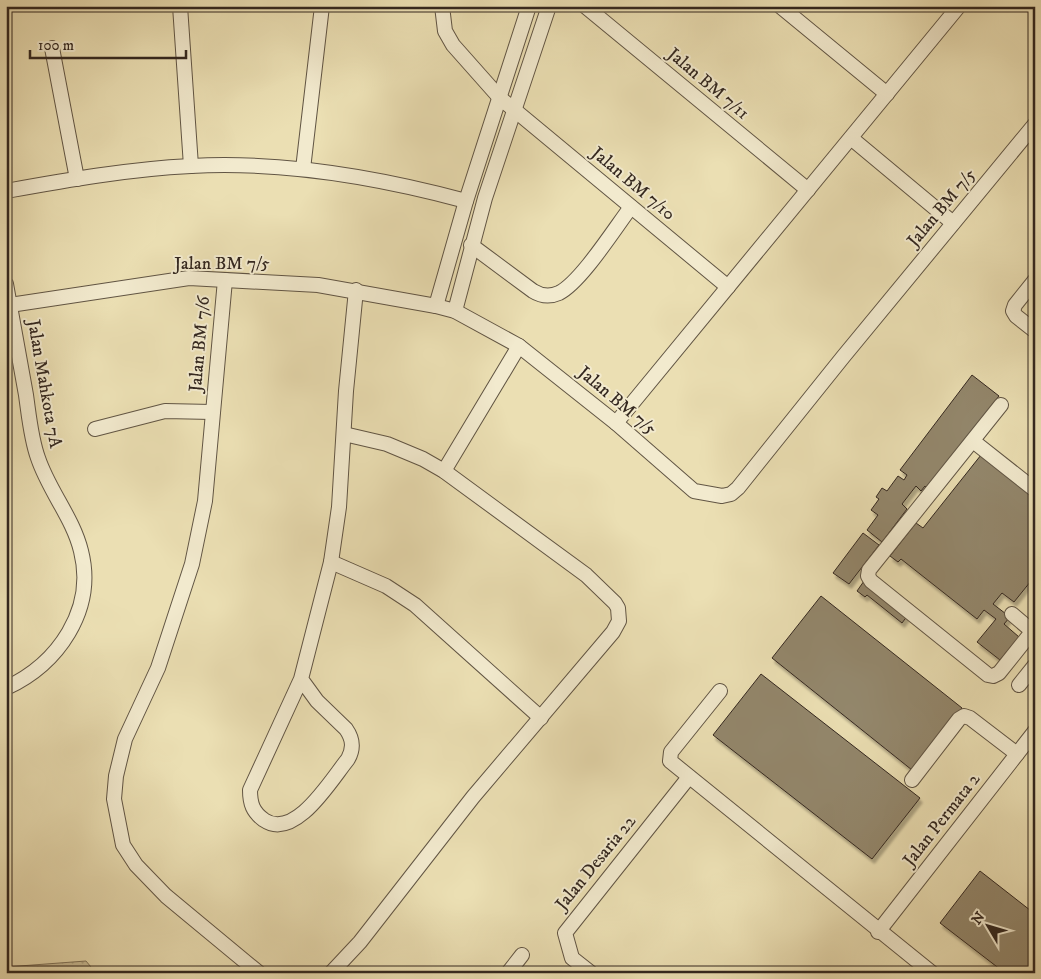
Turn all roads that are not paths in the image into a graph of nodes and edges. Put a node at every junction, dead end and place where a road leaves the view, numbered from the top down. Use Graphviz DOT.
graph roads {
  1 [pos="180,6"];
  2 [pos="322,6"];
  3 [pos="442,6"];
  4 [pos="529,6"];
  5 [pos="549,6"];
  6 [pos="585,6"];
  7 [pos="780,6"];
  8 [pos="959,6"];
  9 [pos="52,48"];
  10 [pos="887,94"];
  11 [pos="500,98"];
  12 [pos="514,109"];
  13 [pos="1035,124"];
  14 [pos="850,138"];
  15 [pos="191,166"];
  16 [pos="303,169"];
  17 [pos="77,179"];
  18 [pos="808,190"];
  19 [pos="6,191"];
  20 [pos="466,201"];
  21 [pos="632,207"];
  22 [pos="954,223"];
  23 [pos="471,245"];
  24 [pos="225,280"];
  25 [pos="1035,280"];
  26 [pos="6,284"];
  27 [pos="728,287"];
  28 [pos="356,290"];
  29 [pos="10,305"];
  30 [pos="436,306"];
  31 [pos="455,311"];
  32 [pos="1035,331"];
  33 [pos="519,346"];
  34 [pos="1001,405"];
  35 [pos="212,412"];
  36 [pos="616,423"];
  37 [pos="95,429"];
  38 [pos="344,434"];
  39 [pos="973,441"];
  40 [pos="444,472"];
  41 [pos="1035,490"];
  42 [pos="330,562"];
  43 [pos="1012,614"];
  44 [pos="1034,629"];
  45 [pos="1035,665"];
  46 [pos="301,680"];
  47 [pos="1019,685"];
  48 [pos="6,688"];
  49 [pos="720,692"];
  50 [pos="541,718"];
  51 [pos="1035,732"];
  52 [pos="1017,754"];
  53 [pos="689,777"];
  54 [pos="912,780"];
  55 [pos="878,932"];
  56 [pos="522,955"];
  57 [pos="259,973"];
  58 [pos="331,973"];
  59 [pos="508,973"];
  60 [pos="591,973"];
  61 [pos="932,973"];
  1 -- 15 [label="street"];
  2 -- 16 [label="street"];
  3 -- 11 [label="street, Jalan BM 7/10"];
  4 -- 11 [label="street"];
  5 -- 12 [label="street"];
  6 -- 18 [label="street, Jalan BM 7/11"];
  7 -- 10 [label="street"];
  8 -- 10 [label="street"];
  9 -- 17 [label="street"];
  10 -- 14 [label="street"];
  11 -- 12 [label="street, Jalan BM 7/10"];
  11 -- 20 [label="street"];
  12 -- 21 [label="street, Jalan BM 7/10"];
  12 -- 23 [label="street"];
  13 -- 22 [label="street, Jalan BM 7/5"];
  14 -- 18 [label="street"];
  14 -- 22 [label="street"];
  15 -- 16 [label="street"];
  15 -- 17 [label="street"];
  16 -- 20 [label="street"];
  17 -- 19 [label="street"];
  18 -- 27 [label="street"];
  20 -- 30 [label="street"];
  21 -- 23 [label="street"];
  21 -- 27 [label="street, Jalan BM 7/10"];
  22 -- 36 [label="street, Jalan BM 7/5"];
  23 -- 31 [label="street"];
  24 -- 28 [label="street, Jalan BM 7/5"];
  24 -- 29 [label="street, Jalan BM 7/5"];
  24 -- 35 [label="street, Jalan BM 7/6"];
  25 -- 32 [label="street"];
  26 -- 29 [label="street, Jalan Mahkota 7A"];
  27 -- 36 [label="street"];
  28 -- 30 [label="street, Jalan BM 7/5"];
  28 -- 38 [label="street"];
  29 -- 48 [label="street, Jalan Mahkota 7A"];
  30 -- 31 [label="street, Jalan BM 7/5"];
  31 -- 33 [label="street, Jalan BM 7/5"];
  33 -- 36 [label="street, Jalan BM 7/5"];
  33 -- 40 [label="street"];
  34 -- 39 [label="street"];
  35 -- 37 [label="street"];
  35 -- 57 [label="street, Jalan BM 7/6"];
  38 -- 40 [label="street"];
  38 -- 42 [label="street"];
  39 -- 41 [label="street"];
  39 -- 44 [label="street"];
  40 -- 50 [label="street"];
  42 -- 46 [label="street"];
  42 -- 50 [label="street"];
  43 -- 44 [label="street"];
  45 -- 47 [label="street"];
  46 -- 46 [label="street"];
  49 -- 53 [label="street"];
  50 -- 58 [label="street"];
  51 -- 52 [label="street, Jalan Permata 2"];
  52 -- 54 [label="street"];
  52 -- 55 [label="street, Jalan Permata 2"];
  53 -- 55 [label="street"];
  53 -- 60 [label="street, Jalan Desaria 22"];
  55 -- 61 [label="street"];
  56 -- 59 [label="street"];
}
